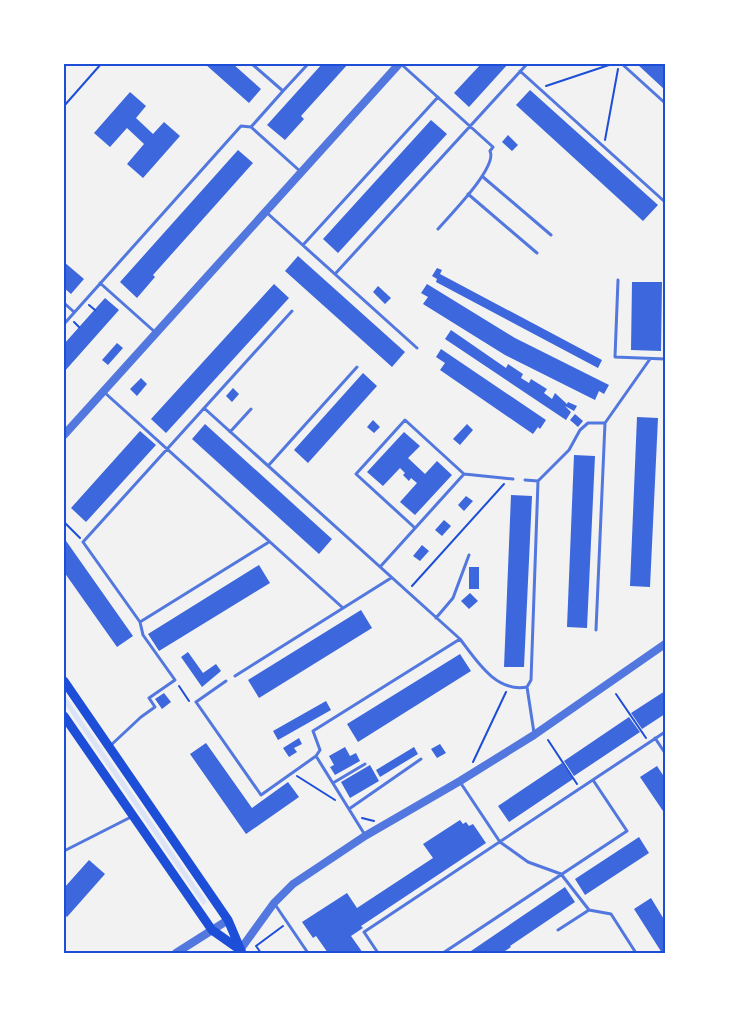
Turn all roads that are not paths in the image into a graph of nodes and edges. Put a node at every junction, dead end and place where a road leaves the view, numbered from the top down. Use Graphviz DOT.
graph roads {
  1 [pos="252,64"];
  2 [pos="308,64"];
  3 [pos="400,64"];
  4 [pos="527,64"];
  5 [pos="621,64"];
  6 [pos="520,71"];
  7 [pos="283,92"];
  8 [pos="438,97"];
  9 [pos="665,103"];
  10 [pos="470,126"];
  11 [pos="251,127"];
  12 [pos="301,172"];
  13 [pos="482,177"];
  14 [pos="468,194"];
  15 [pos="665,202"];
  16 [pos="266,211"];
  17 [pos="438,229"];
  18 [pos="551,235"];
  19 [pos="303,245"];
  20 [pos="537,253"];
  21 [pos="336,274"];
  22 [pos="618,280"];
  23 [pos="100,283"];
  24 [pos="64,303"];
  25 [pos="292,311"];
  26 [pos="74,312"];
  27 [pos="64,324"];
  28 [pos="156,333"];
  29 [pos="417,348"];
  30 [pos="650,359"];
  31 [pos="665,359"];
  32 [pos="357,367"];
  33 [pos="103,392"];
  34 [pos="204,408"];
  35 [pos="251,409"];
  36 [pos="605,423"];
  37 [pos="230,432"];
  38 [pos="64,435"];
  39 [pos="167,449"];
  40 [pos="268,466"];
  41 [pos="464,474"];
  42 [pos="511,479"];
  43 [pos="525,480"];
  44 [pos="538,481"];
  45 [pos="415,528"];
  46 [pos="269,542"];
  47 [pos="468,555"];
  48 [pos="380,567"];
  49 [pos="391,578"];
  50 [pos="343,608"];
  51 [pos="436,618"];
  52 [pos="140,622"];
  53 [pos="596,630"];
  54 [pos="460,639"];
  55 [pos="665,644"];
  56 [pos="235,676"];
  57 [pos="64,680"];
  58 [pos="226,681"];
  59 [pos="527,687"];
  60 [pos="64,716"];
  61 [pos="665,732"];
  62 [pos="534,734"];
  63 [pos="655,738"];
  64 [pos="109,747"];
  65 [pos="665,753"];
  66 [pos="316,756"];
  67 [pos="421,758"];
  68 [pos="365,764"];
  69 [pos="593,780"];
  70 [pos="460,782"];
  71 [pos="332,783"];
  72 [pos="349,809"];
  73 [pos="134,815"];
  74 [pos="366,836"];
  75 [pos="500,842"];
  76 [pos="64,851"];
  77 [pos="561,874"];
  78 [pos="274,903"];
  79 [pos="589,910"];
  80 [pos="228,920"];
  81 [pos="212,930"];
  82 [pos="558,930"];
  83 [pos="240,951"];
  84 [pos="635,952"];
  85 [pos="176,953"];
  86 [pos="308,953"];
  87 [pos="378,953"];
  88 [pos="443,953"];
  89 [pos="630,953"];
  1 -- 7 [label="lane"];
  2 -- 7 [label="lane"];
  3 -- 8 [label="lane"];
  3 -- 12 [label="street"];
  4 -- 6 [label="lane"];
  5 -- 9 [label="lane"];
  6 -- 10 [label="lane"];
  6 -- 15 [label="lane"];
  7 -- 11 [label="lane"];
  8 -- 10 [label="lane"];
  8 -- 19 [label="lane"];
  10 -- 13 [label="lane"];
  10 -- 21 [label="lane"];
  11 -- 12 [label="lane"];
  11 -- 23 [label="lane"];
  12 -- 16 [label="street"];
  13 -- 14 [label="lane"];
  13 -- 18 [label="lane"];
  14 -- 17 [label="lane"];
  14 -- 20 [label="lane"];
  16 -- 19 [label="lane"];
  16 -- 28 [label="street"];
  19 -- 21 [label="lane"];
  21 -- 29 [label="lane"];
  22 -- 30 [label="lane"];
  23 -- 26 [label="lane"];
  23 -- 28 [label="lane"];
  24 -- 26 [label="lane"];
  25 -- 34 [label="lane"];
  26 -- 27 [label="lane"];
  28 -- 33 [label="street"];
  30 -- 31 [label="lane"];
  30 -- 36 [label="lane"];
  32 -- 40 [label="lane"];
  33 -- 38 [label="street"];
  33 -- 39 [label="lane"];
  34 -- 37 [label="lane"];
  34 -- 39 [label="lane"];
  35 -- 37 [label="lane"];
  36 -- 44 [label="lane"];
  36 -- 53 [label="lane"];
  37 -- 40 [label="lane"];
  39 -- 46 [label="lane"];
  39 -- 52 [label="lane"];
  40 -- 48 [label="lane"];
  41 -- 42 [label="lane"];
  41 -- 45 [label="lane"];
  41 -- 45 [label="lane"];
  43 -- 44 [label="lane"];
  44 -- 59 [label="lane"];
  45 -- 48 [label="lane"];
  46 -- 50 [label="lane"];
  46 -- 52 [label="lane"];
  47 -- 51 [label="lane"];
  48 -- 49 [label="lane"];
  49 -- 50 [label="lane"];
  49 -- 51 [label="lane"];
  50 -- 56 [label="lane"];
  51 -- 54 [label="lane"];
  52 -- 64 [label="lane"];
  54 -- 59 [label="lane"];
  54 -- 66 [label="lane"];
  55 -- 62 [label="street"];
  57 -- 64 [label="main road"];
  58 -- 66 [label="lane"];
  59 -- 62 [label="lane"];
  60 -- 73 [label="main road"];
  61 -- 63 [label="lane"];
  62 -- 70 [label="street"];
  63 -- 65 [label="lane"];
  63 -- 69 [label="lane"];
  64 -- 80 [label="main road"];
  66 -- 71 [label="lane"];
  67 -- 72 [label="lane"];
  68 -- 71 [label="lane"];
  69 -- 75 [label="lane"];
  69 -- 77 [label="lane"];
  70 -- 74 [label="street"];
  70 -- 75 [label="lane"];
  71 -- 72 [label="lane"];
  72 -- 74 [label="lane"];
  73 -- 76 [label="lane"];
  73 -- 81 [label="main road"];
  74 -- 78 [label="street"];
  75 -- 77 [label="lane"];
  75 -- 87 [label="lane"];
  77 -- 79 [label="lane"];
  77 -- 88 [label="lane"];
  78 -- 83 [label="street"];
  78 -- 86 [label="lane"];
  79 -- 82 [label="lane"];
  79 -- 84 [label="lane"];
  80 -- 81 [label="street"];
  80 -- 83 [label="main road"];
  81 -- 83 [label="main road"];
  81 -- 85 [label="street"];
  84 -- 89 [label="lane"];
}
